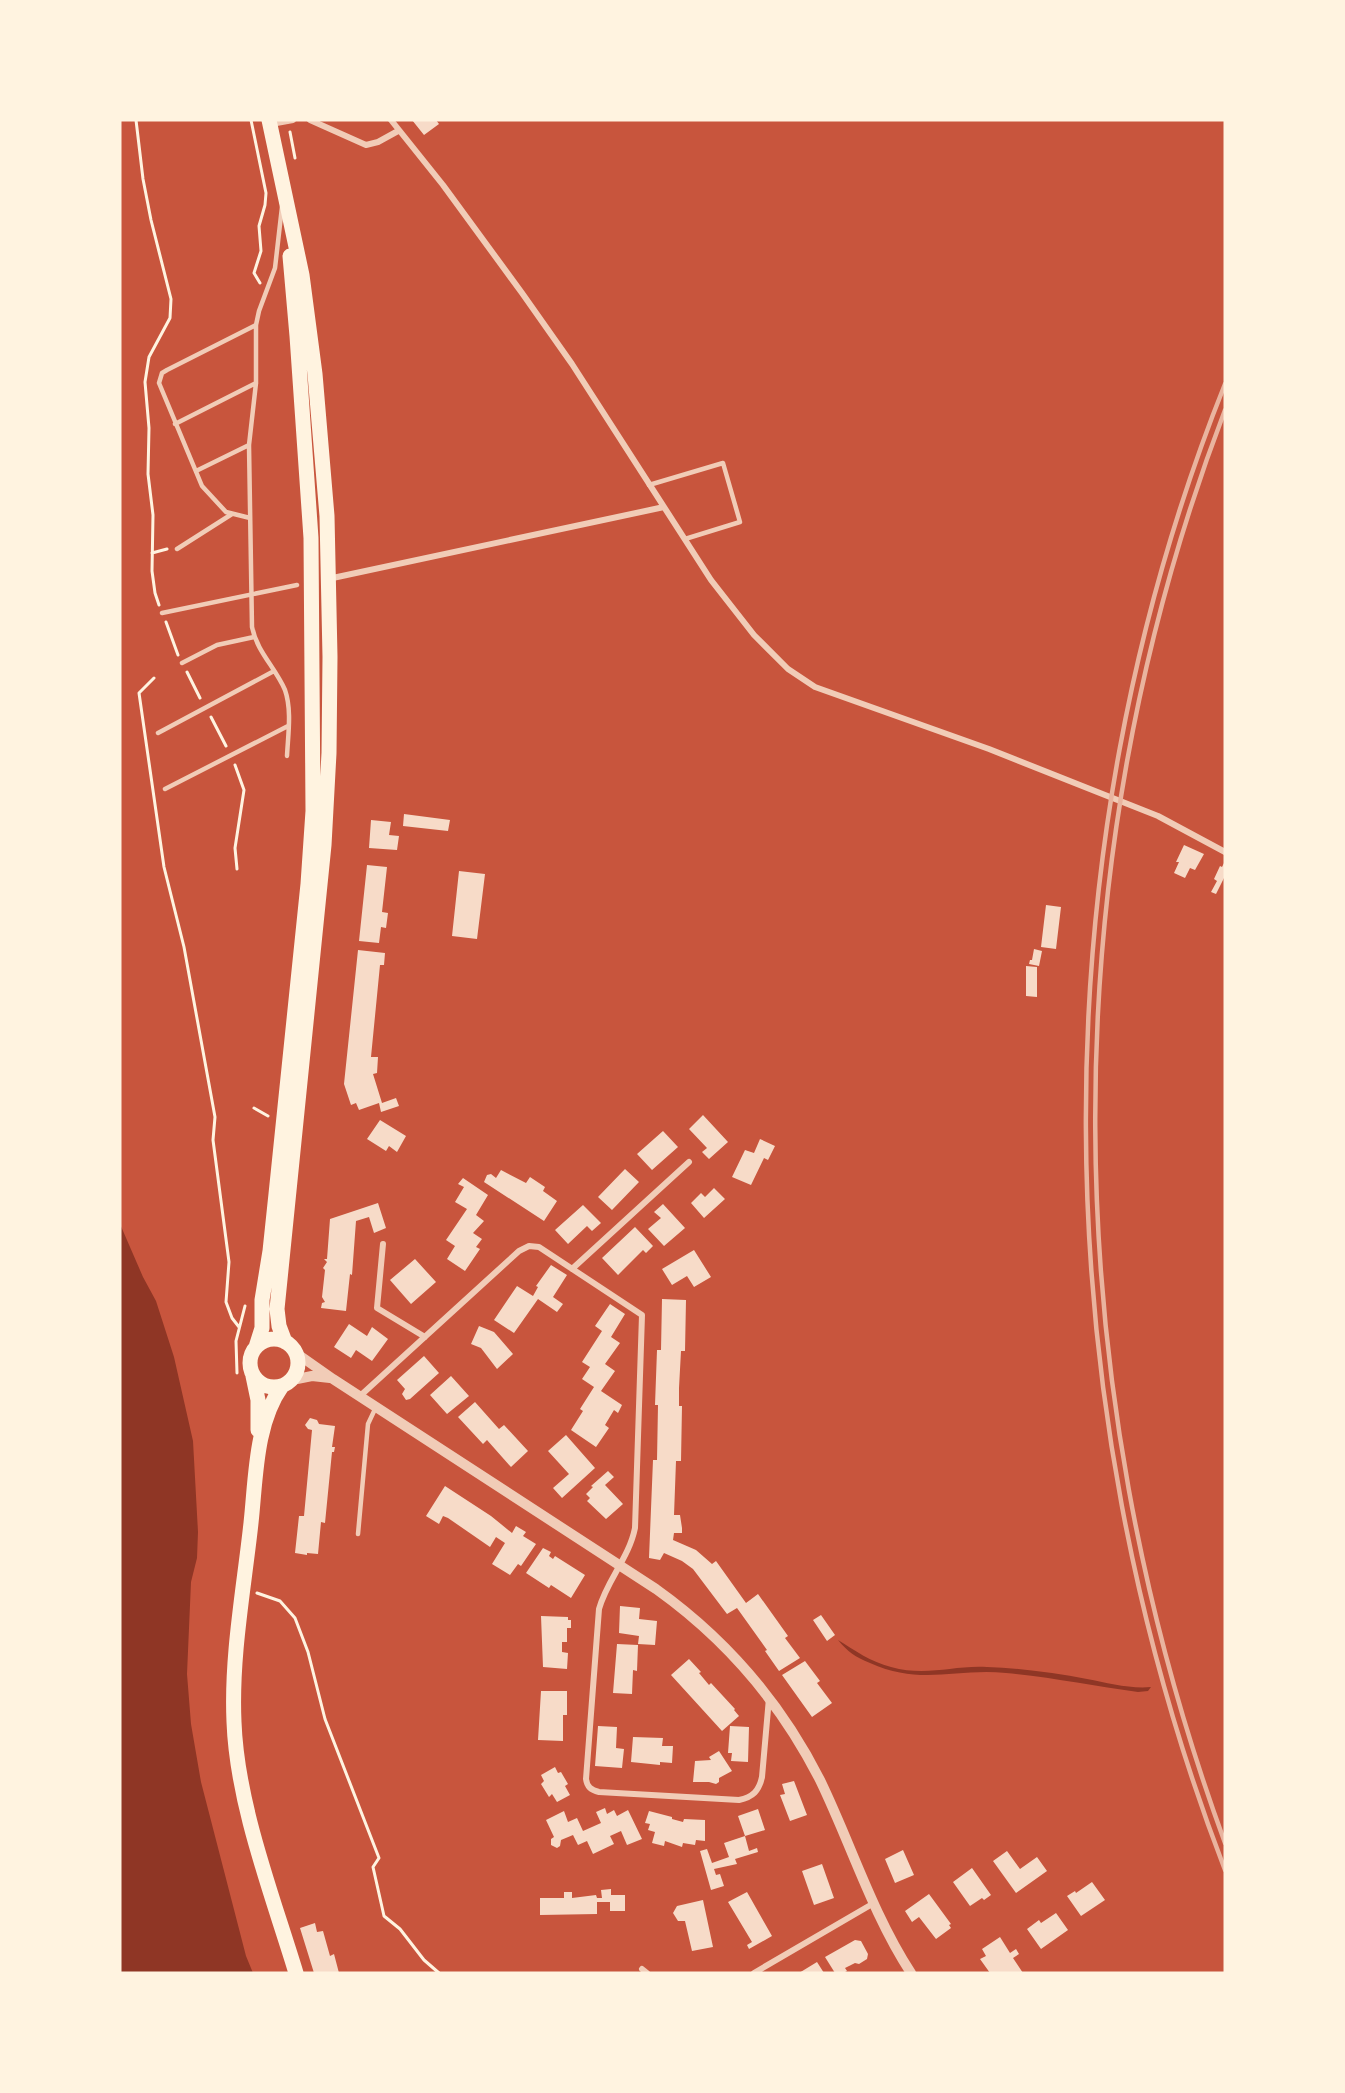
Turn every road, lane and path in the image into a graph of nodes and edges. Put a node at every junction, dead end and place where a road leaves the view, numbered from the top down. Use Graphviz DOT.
graph roads {
  1 [pos="136,120"];
  2 [pos="290,120"];
  3 [pos="310,120"];
  4 [pos="391,120"];
  5 [pos="270,122"];
  6 [pos="398,130"];
  7 [pos="283,189"];
  8 [pos="256,325"];
  9 [pos="256,383"];
  10 [pos="176,424"];
  11 [pos="249,446"];
  12 [pos="196,471"];
  13 [pos="649,485"];
  14 [pos="664,507"];
  15 [pos="232,514"];
  16 [pos="250,518"];
  17 [pos="685,539"];
  18 [pos="177,549"];
  19 [pos="152,553"];
  20 [pos="312,579"];
  21 [pos="330,579"];
  22 [pos="297,585"];
  23 [pos="251,594"];
  24 [pos="162,613"];
  25 [pos="254,637"];
  26 [pos="182,663"];
  27 [pos="274,671"];
  28 [pos="154,678"];
  29 [pos="288,726"];
  30 [pos="158,733"];
  31 [pos="286,756"];
  32 [pos="165,789"];
  33 [pos="1225,852"];
  34 [pos="254,1107"];
  35 [pos="274,1119"];
  36 [pos="689,1161"];
  37 [pos="383,1244"];
  38 [pos="572,1269"];
  39 [pos="425,1337"];
  40 [pos="256,1347"];
  41 [pos="291,1347"];
  42 [pos="246,1379"];
  43 [pos="333,1379"];
  44 [pos="287,1383"];
  45 [pos="360,1396"];
  46 [pos="376,1407"];
  47 [pos="259,1455"];
  48 [pos="358,1534"];
  49 [pos="620,1565"];
  50 [pos="244,1588"];
  51 [pos="769,1697"];
  52 [pos="874,1903"];
  53 [pos="296,1973"];
  54 [pos="439,1973"];
  55 [pos="754,1973"];
  56 [pos="911,1973"];
  1 -- 19 [label="path"];
  2 -- 5 [label="street"];
  3 -- 6 [label="street"];
  4 -- 6 [label="street"];
  5 -- 7 [label="main road"];
  6 -- 13 [label="street"];
  7 -- 8 [label="lane"];
  7 -- 20 [label="main road"];
  7 -- 21 [label="main road"];
  8 -- 9 [label="lane"];
  8 -- 10 [label="lane"];
  9 -- 10 [label="lane"];
  9 -- 11 [label="lane"];
  10 -- 12 [label="lane"];
  11 -- 12 [label="lane"];
  11 -- 16 [label="lane"];
  12 -- 15 [label="lane"];
  13 -- 14 [label="street"];
  13 -- 17 [label="lane"];
  14 -- 17 [label="street"];
  14 -- 21 [label="street"];
  15 -- 16 [label="lane"];
  15 -- 18 [label="lane"];
  16 -- 23 [label="lane"];
  17 -- 33 [label="street"];
  18 -- 19 [label="path"];
  19 -- 24 [label="path"];
  20 -- 21 [label="street"];
  20 -- 40 [label="main road"];
  21 -- 41 [label="main road"];
  22 -- 23 [label="lane"];
  23 -- 24 [label="lane"];
  23 -- 25 [label="lane"];
  24 -- 26 [label="path"];
  25 -- 26 [label="lane"];
  25 -- 27 [label="lane"];
  27 -- 29 [label="lane"];
  27 -- 30 [label="lane"];
  28 -- 42 [label="path"];
  29 -- 31 [label="lane"];
  29 -- 32 [label="lane"];
  34 -- 35 [label="path"];
  36 -- 38 [label="street"];
  37 -- 39 [label="street"];
  38 -- 39 [label="street"];
  38 -- 49 [label="street"];
  39 -- 45 [label="street"];
  40 -- 41 [label="main road"];
  40 -- 42 [label="main road"];
  41 -- 43 [label="street"];
  41 -- 44 [label="main road"];
  42 -- 44 [label="main road"];
  42 -- 47 [label="main road"];
  43 -- 44 [label="street"];
  43 -- 45 [label="street"];
  44 -- 47 [label="main road"];
  45 -- 46 [label="street"];
  46 -- 48 [label="lane"];
  46 -- 49 [label="street"];
  47 -- 50 [label="main road"];
  49 -- 51 [label="street"];
  49 -- 51 [label="street"];
  50 -- 53 [label="main road"];
  50 -- 54 [label="path"];
  51 -- 52 [label="street"];
  52 -- 55 [label="street"];
  52 -- 56 [label="street"];
}
